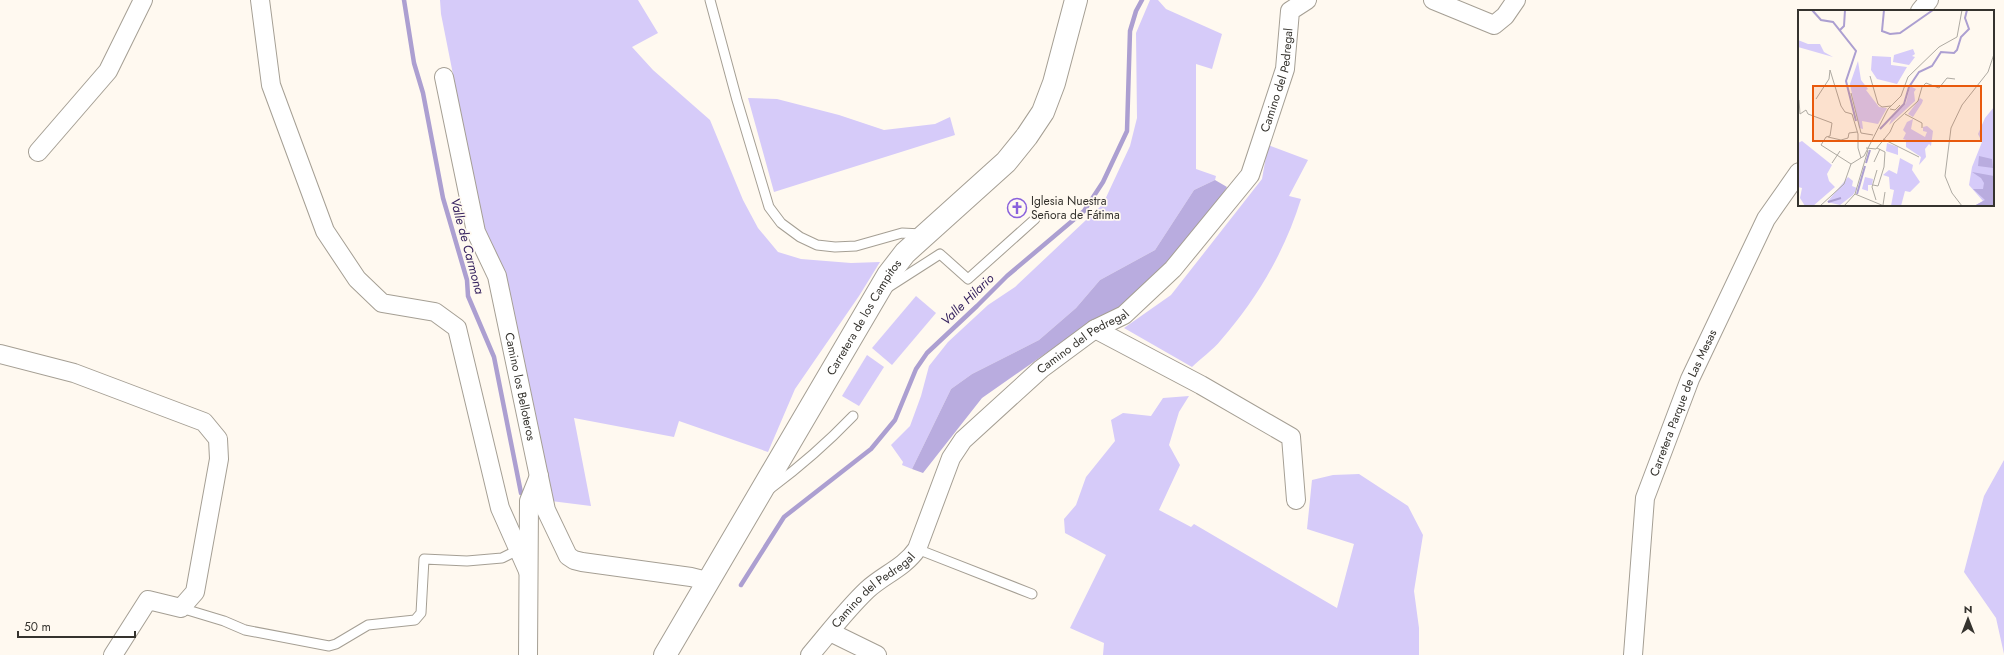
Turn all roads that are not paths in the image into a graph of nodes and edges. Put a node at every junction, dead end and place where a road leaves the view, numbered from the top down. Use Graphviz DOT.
graph roads {
  1 [pos="143,0"];
  2 [pos="260,0"];
  3 [pos="710,0"];
  4 [pos="1076,0"];
  5 [pos="1306,0"];
  6 [pos="1433,0"];
  7 [pos="1516,0"];
  8 [pos="1929,0"];
  9 [pos="1921,10"];
  10 [pos="444,77"];
  11 [pos="38,152"];
  12 [pos="1798,173"];
  13 [pos="1035,219"];
  14 [pos="927,234"];
  15 [pos="876,295"];
  16 [pos="1095,329"];
  17 [pos="0,354"];
  18 [pos="853,416"];
  19 [pos="539,475"];
  20 [pos="755,499"];
  21 [pos="1296,500"];
  22 [pos="917,549"];
  23 [pos="518,550"];
  24 [pos="528,571"];
  25 [pos="708,581"];
  26 [pos="1032,594"];
  27 [pos="181,608"];
  28 [pos="830,632"];
  29 [pos="113,655"];
  30 [pos="528,655"];
  31 [pos="665,655"];
  32 [pos="810,655"];
  33 [pos="877,655"];
  34 [pos="1633,655"];
  1 -- 11 [label="street"];
  2 -- 23 [label="street"];
  3 -- 14 [label="lane"];
  4 -- 14 [label="main road, Carretera de los Campitos"];
  5 -- 16 [label="street, Camino del Pedregal"];
  6 -- 7 [label="street"];
  8 -- 9 [label="street"];
  10 -- 19 [label="street, Camino los Belloteros"];
  12 -- 34 [label="street, Carretera Parque de Las Mesas"];
  13 -- 15 [label="lane"];
  14 -- 15 [label="main road, Carretera de los Campitos"];
  15 -- 20 [label="main road, Carretera de los Campitos"];
  16 -- 21 [label="street"];
  16 -- 22 [label="street, Camino del Pedregal"];
  17 -- 27 [label="street"];
  18 -- 20 [label="lane"];
  19 -- 24 [label="street"];
  19 -- 25 [label="street, Camino los Belloteros"];
  20 -- 25 [label="main road, Carretera de los Campitos"];
  22 -- 26 [label="lane"];
  22 -- 28 [label="street, Camino del Pedregal"];
  23 -- 24 [label="street"];
  23 -- 27 [label="lane"];
  24 -- 30 [label="street"];
  25 -- 31 [label="main road, Carretera de los Campitos"];
  27 -- 29 [label="street"];
  28 -- 32 [label="street, Camino del Pedregal"];
  28 -- 33 [label="street"];
}
